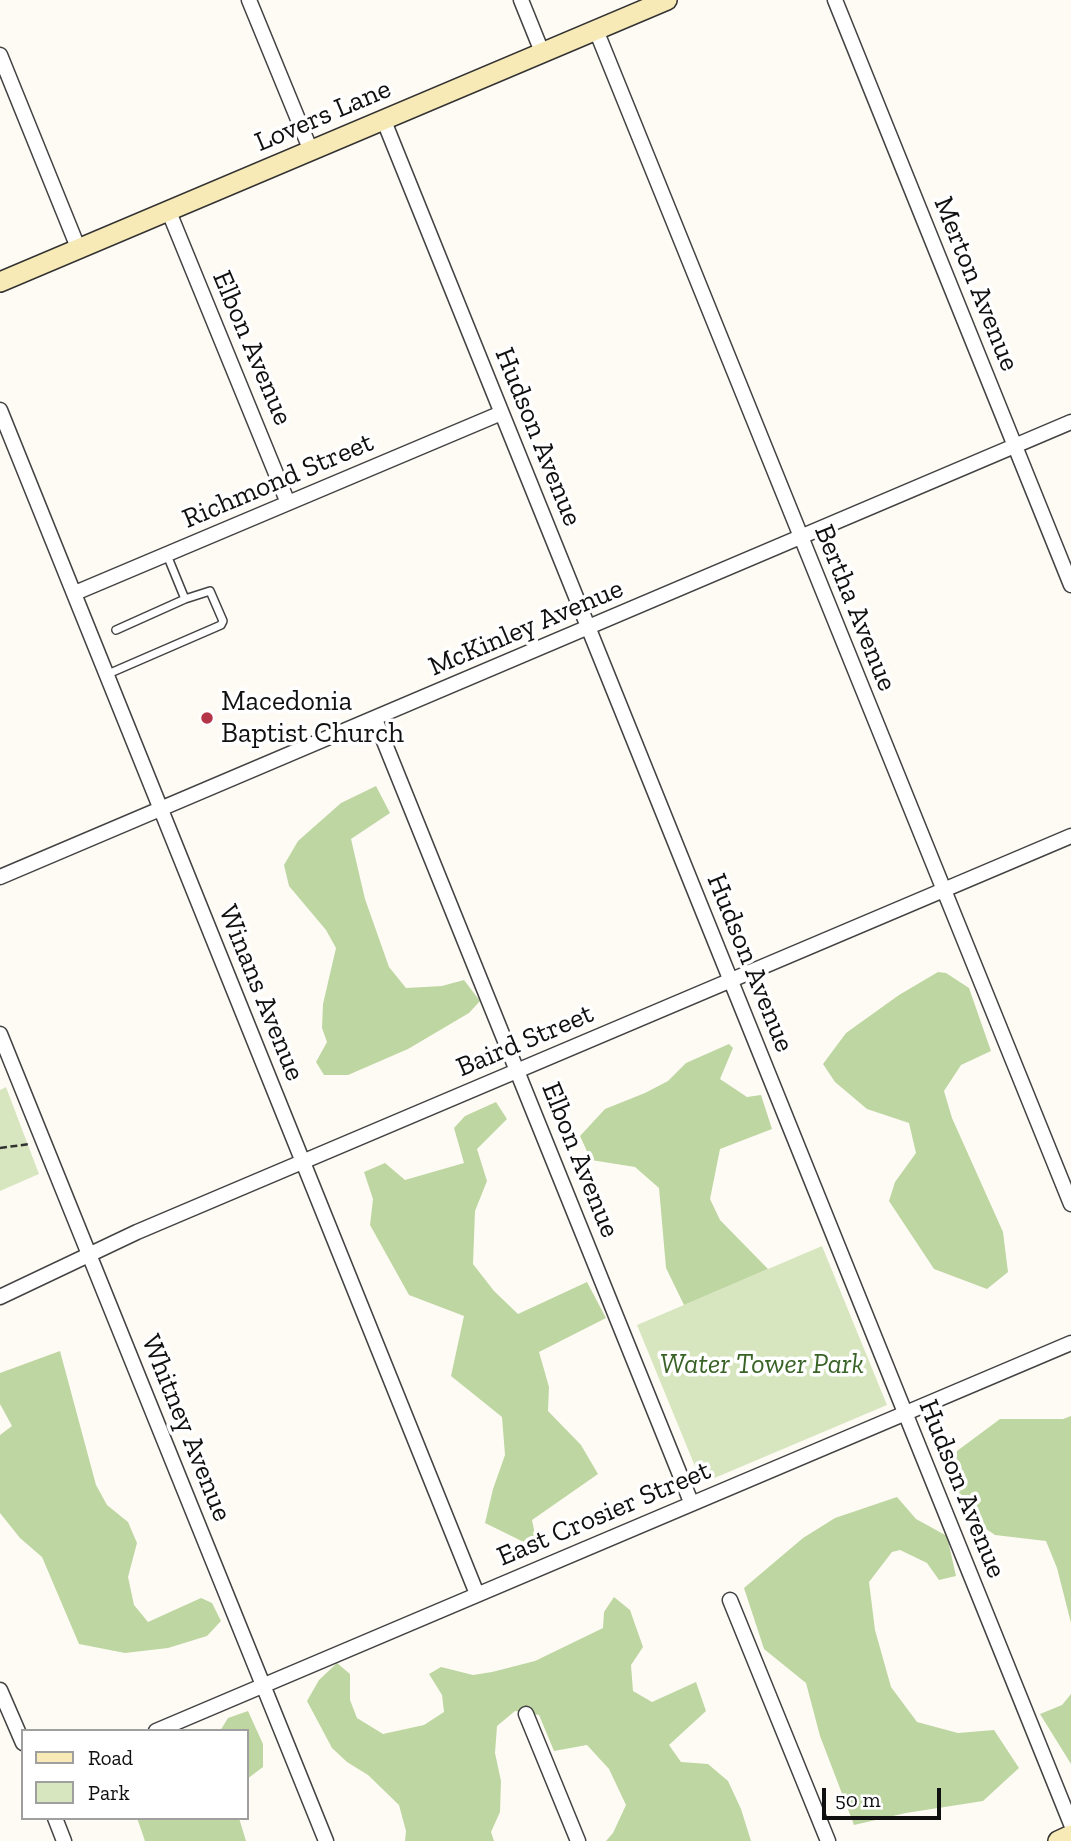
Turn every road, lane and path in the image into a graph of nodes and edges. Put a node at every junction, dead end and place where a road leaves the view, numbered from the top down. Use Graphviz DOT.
graph roads {
  1 [pos="249,0"];
  2 [pos="521,0"];
  3 [pos="667,0"];
  4 [pos="835,0"];
  5 [pos="596,30"];
  6 [pos="542,52"];
  7 [pos="0,55"];
  8 [pos="384,121"];
  9 [pos="311,152"];
  10 [pos="169,212"];
  11 [pos="79,250"];
  12 [pos="0,282"];
  13 [pos="0,410"];
  14 [pos="499,414"];
  15 [pos="1071,422"];
  16 [pos="1015,446"];
  17 [pos="288,503"];
  18 [pos="801,538"];
  19 [pos="167,554"];
  20 [pos="1071,585"];
  21 [pos="75,593"];
  22 [pos="185,599"];
  23 [pos="589,628"];
  24 [pos="116,630"];
  25 [pos="108,674"];
  26 [pos="375,719"];
  27 [pos="162,808"];
  28 [pos="1071,836"];
  29 [pos="0,877"];
  30 [pos="943,889"];
  31 [pos="731,979"];
  32 [pos="0,1034"];
  33 [pos="517,1070"];
  34 [pos="43,1140"];
  35 [pos="0,1148"];
  36 [pos="302,1162"];
  37 [pos="1071,1204"];
  38 [pos="90,1255"];
  39 [pos="0,1297"];
  40 [pos="1071,1343"];
  41 [pos="905,1413"];
  42 [pos="691,1502"];
  43 [pos="477,1594"];
  44 [pos="730,1600"];
  45 [pos="263,1685"];
  46 [pos="0,1690"];
  47 [pos="526,1714"];
  48 [pos="5,1715"];
  49 [pos="161,1729"];
  50 [pos="21,1740"];
  51 [pos="56,1820"];
  52 [pos="1071,1824"];
  53 [pos="1071,1835"];
  54 [pos="64,1841"];
  55 [pos="326,1841"];
  56 [pos="578,1841"];
  57 [pos="828,1841"];
  58 [pos="1058,1841"];
  1 -- 9 [label="street"];
  2 -- 6 [label="street"];
  3 -- 5 [label="street, Lovers Lane"];
  4 -- 16 [label="street, Merton Avenue"];
  5 -- 6 [label="street, Lovers Lane"];
  5 -- 18 [label="street, Bertha Avenue"];
  6 -- 8 [label="street, Lovers Lane"];
  7 -- 11 [label="street"];
  8 -- 9 [label="street, Lovers Lane"];
  8 -- 14 [label="street, Hudson Avenue"];
  9 -- 10 [label="street, Lovers Lane"];
  10 -- 11 [label="street, Lovers Lane"];
  10 -- 17 [label="street, Elbon Avenue"];
  11 -- 12 [label="street, Lovers Lane"];
  13 -- 21 [label="street, Winans Avenue"];
  14 -- 17 [label="street, Richmond Street"];
  14 -- 23 [label="street, Hudson Avenue"];
  15 -- 16 [label="street, McKinley Avenue"];
  16 -- 18 [label="street, McKinley Avenue"];
  16 -- 20 [label="street, Merton Avenue"];
  17 -- 19 [label="street, Richmond Street"];
  18 -- 23 [label="street, McKinley Avenue"];
  18 -- 30 [label="street, Bertha Avenue"];
  19 -- 21 [label="street, Richmond Street"];
  19 -- 22 [label="lane"];
  21 -- 25 [label="street, Winans Avenue"];
  22 -- 24 [label="lane"];
  22 -- 25 [label="lane"];
  23 -- 26 [label="street, McKinley Avenue"];
  23 -- 31 [label="street, Hudson Avenue"];
  25 -- 27 [label="street, Winans Avenue"];
  26 -- 27 [label="street, McKinley Avenue"];
  26 -- 33 [label="street, Elbon Avenue"];
  27 -- 29 [label="street, McKinley Avenue"];
  27 -- 36 [label="street, Winans Avenue"];
  28 -- 30 [label="street, Baird Street"];
  30 -- 31 [label="street, Baird Street"];
  30 -- 37 [label="street, Bertha Avenue"];
  31 -- 33 [label="street, Baird Street"];
  31 -- 41 [label="street, Hudson Avenue"];
  32 -- 34 [label="street, Whitney Avenue"];
  33 -- 36 [label="street, Baird Street"];
  33 -- 42 [label="street, Elbon Avenue"];
  34 -- 35 [label="path"];
  34 -- 38 [label="street, Whitney Avenue"];
  36 -- 38 [label="street, Baird Street"];
  36 -- 43 [label="street, Winans Avenue"];
  38 -- 39 [label="street, Baird Street"];
  38 -- 45 [label="street, Whitney Avenue"];
  40 -- 41 [label="street, East Crosier Street"];
  41 -- 42 [label="street, East Crosier Street"];
  41 -- 52 [label="street, Hudson Avenue"];
  42 -- 43 [label="street, East Crosier Street"];
  43 -- 45 [label="street, East Crosier Street"];
  44 -- 57 [label="street"];
  45 -- 49 [label="street, East Crosier Street"];
  45 -- 55 [label="street, Whitney Avenue"];
  46 -- 48 [label="street"];
  47 -- 56 [label="street"];
  48 -- 50 [label="street"];
  51 -- 54 [label="street"];
  53 -- 58 [label="street"];
}
